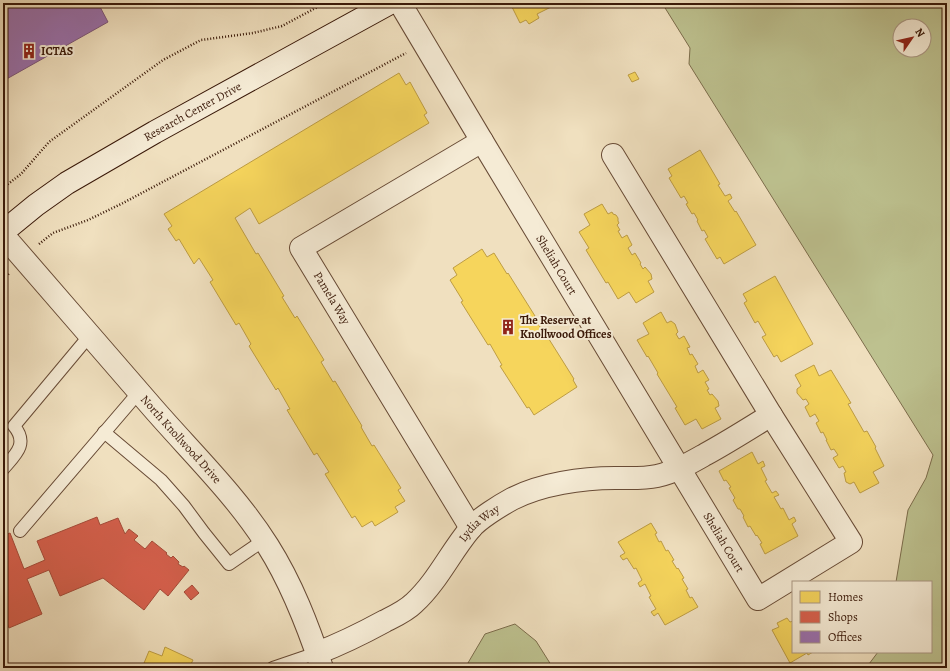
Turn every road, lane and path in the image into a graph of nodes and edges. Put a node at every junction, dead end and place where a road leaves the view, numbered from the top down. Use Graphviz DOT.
graph roads {
  1 [pos="325,3"];
  2 [pos="390,3"];
  3 [pos="400,3"];
  4 [pos="406,52"];
  5 [pos="482,142"];
  6 [pos="613,155"];
  7 [pos="3,188"];
  8 [pos="3,233"];
  9 [pos="40,243"];
  10 [pos="10,272"];
  11 [pos="3,282"];
  12 [pos="90,335"];
  13 [pos="139,392"];
  14 [pos="771,414"];
  15 [pos="104,432"];
  16 [pos="3,469"];
  17 [pos="679,469"];
  18 [pos="471,528"];
  19 [pos="20,531"];
  20 [pos="264,540"];
  21 [pos="320,661"];
  22 [pos="273,668"];
  1 -- 7 [label="path"];
  2 -- 8 [label="street, Research Center Drive"];
  3 -- 5 [label="street, Sheliah Court"];
  4 -- 9 [label="path"];
  5 -- 17 [label="street, Sheliah Court"];
  5 -- 18 [label="street, Pamela Way"];
  6 -- 14 [label="street, Sheliah Court"];
  8 -- 12 [label="street, North Knollwood Drive"];
  10 -- 11 [label="path"];
  12 -- 13 [label="street, North Knollwood Drive"];
  12 -- 16 [label="lane"];
  13 -- 15 [label="lane"];
  13 -- 20 [label="street, North Knollwood Drive"];
  14 -- 17 [label="street, Lydia Way"];
  14 -- 17 [label="street, Sheliah Court"];
  15 -- 19 [label="lane"];
  15 -- 20 [label="lane"];
  17 -- 18 [label="street, Lydia Way"];
  18 -- 21 [label="street, Lydia Way"];
  20 -- 21 [label="street, North Knollwood Drive"];
  21 -- 22 [label="lane"];
}
